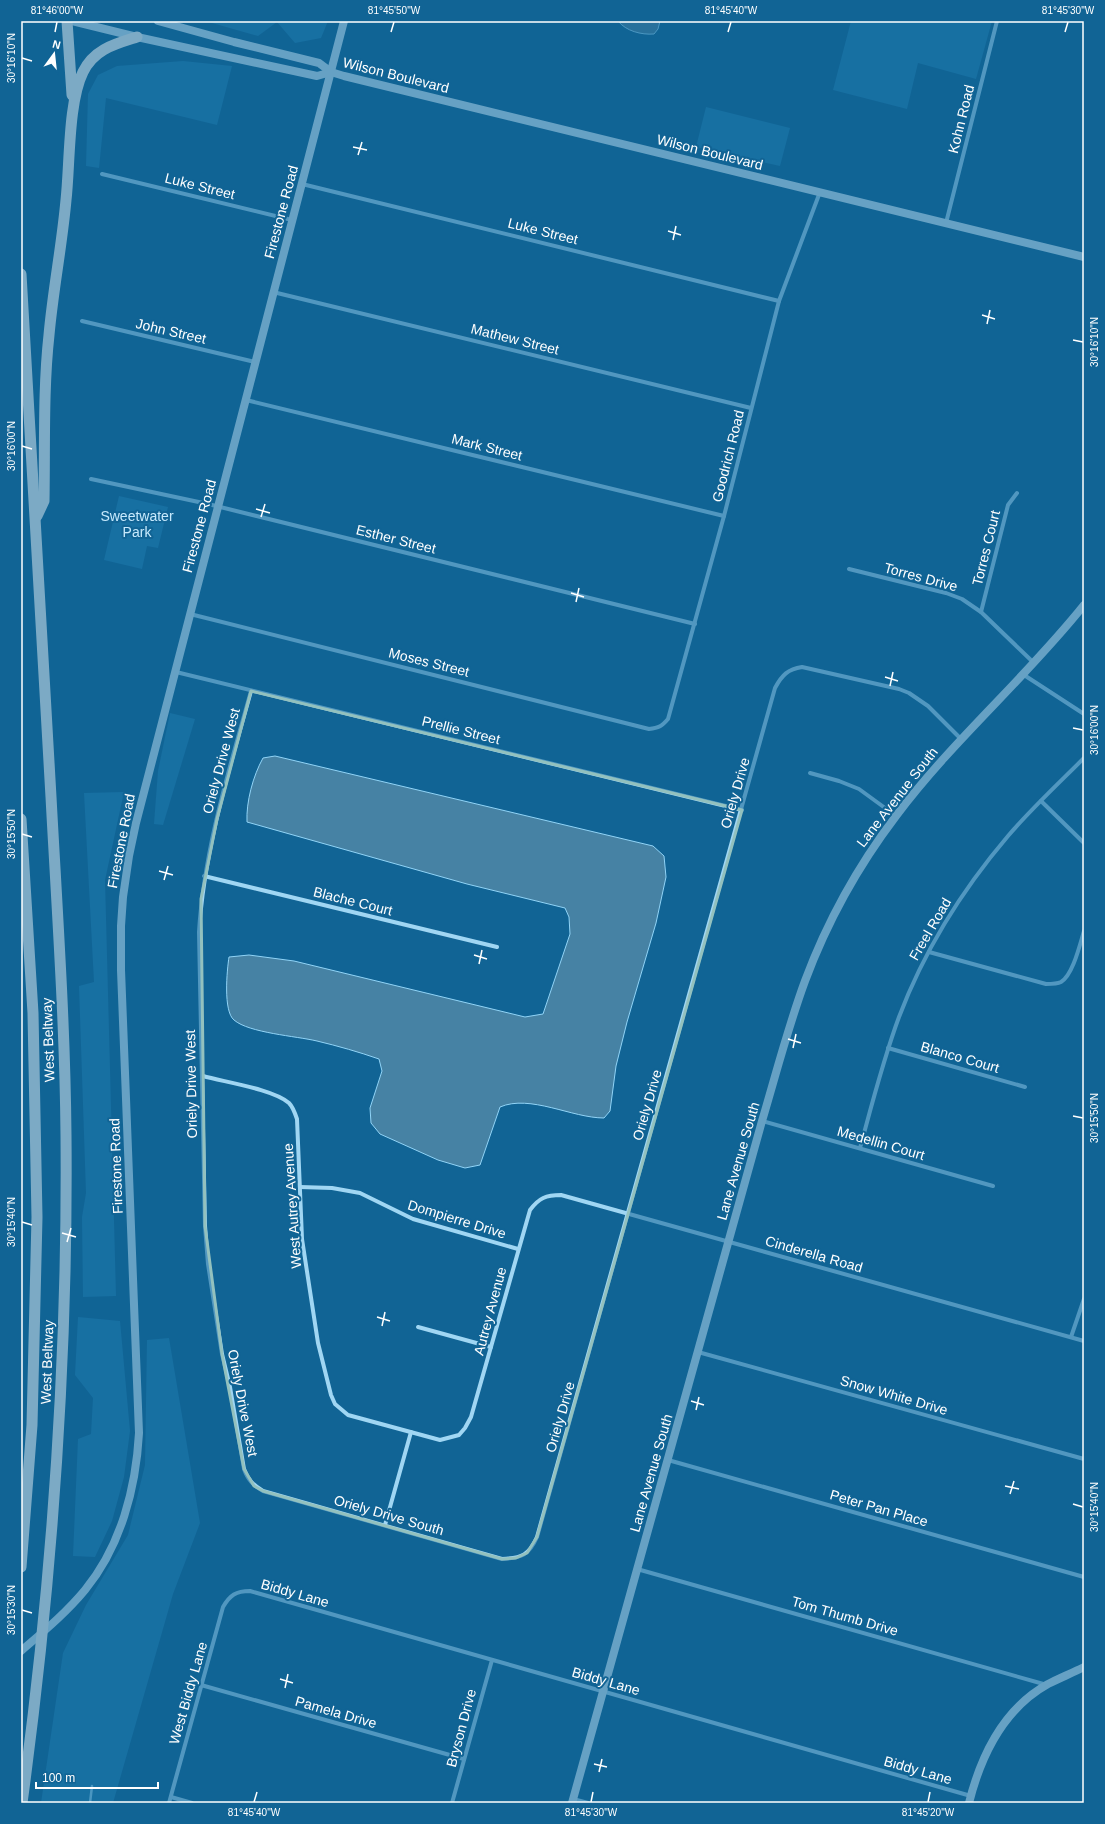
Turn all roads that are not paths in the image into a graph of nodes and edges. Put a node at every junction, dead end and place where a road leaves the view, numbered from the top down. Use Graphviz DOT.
graph roads {
  1 [pos="67,21"];
  2 [pos="72,21"];
  3 [pos="158,21"];
  4 [pos="344,21"];
  5 [pos="997,21"];
  6 [pos="137,38"];
  7 [pos="331,72"];
  8 [pos="73,110"];
  9 [pos="102,174"];
  10 [pos="302,184"];
  11 [pos="820,192"];
  12 [pos="292,220"];
  13 [pos="946,223"];
  14 [pos="1084,257"];
  15 [pos="21,274"];
  16 [pos="273,292"];
  17 [pos="779,300"];
  18 [pos="82,321"];
  19 [pos="255,362"];
  20 [pos="246,400"];
  21 [pos="751,408"];
  22 [pos="91,479"];
  23 [pos="1017,493"];
  24 [pos="218,506"];
  25 [pos="724,516"];
  26 [pos="36,518"];
  27 [pos="849,569"];
  28 [pos="1084,605"];
  29 [pos="981,612"];
  30 [pos="190,614"];
  31 [pos="695,624"];
  32 [pos="1034,664"];
  33 [pos="175,672"];
  34 [pos="1024,675"];
  35 [pos="251,691"];
  36 [pos="1084,714"];
  37 [pos="662,726"];
  38 [pos="961,739"];
  39 [pos="1084,758"];
  40 [pos="810,773"];
  41 [pos="1041,801"];
  42 [pos="742,810"];
  43 [pos="896,816"];
  44 [pos="21,819"];
  45 [pos="1084,844"];
  46 [pos="204,876"];
  47 [pos="1084,931"];
  48 [pos="497,947"];
  49 [pos="929,952"];
  50 [pos="888,1048"];
  51 [pos="203,1076"];
  52 [pos="1025,1087"];
  53 [pos="762,1121"];
  54 [pos="860,1148"];
  55 [pos="993,1186"];
  56 [pos="300,1187"];
  57 [pos="537,1200"];
  58 [pos="628,1214"];
  59 [pos="729,1241"];
  60 [pos="518,1249"];
  61 [pos="1084,1299"];
  62 [pos="418,1328"];
  63 [pos="1072,1337"];
  64 [pos="1084,1341"];
  65 [pos="491,1347"];
  66 [pos="698,1352"];
  67 [pos="411,1432"];
  68 [pos="1084,1459"];
  69 [pos="668,1460"];
  70 [pos="248,1479"];
  71 [pos="385,1525"];
  72 [pos="527,1553"];
  73 [pos="21,1567"];
  74 [pos="637,1569"];
  75 [pos="1084,1577"];
  76 [pos="236,1593"];
  77 [pos="21,1651"];
  78 [pos="492,1660"];
  79 [pos="1084,1668"];
  80 [pos="201,1685"];
  81 [pos="1047,1685"];
  82 [pos="603,1691"];
  83 [pos="464,1759"];
  84 [pos="170,1797"];
  85 [pos="970,1800"];
  86 [pos="572,1801"];
  87 [pos="22,1803"];
  88 [pos="169,1803"];
  89 [pos="192,1803"];
  90 [pos="452,1803"];
  91 [pos="588,1803"];
  1 -- 8 [label="highway"];
  2 -- 6 [label="street, Wilson Boulevard"];
  3 -- 7 [label="street, Wilson Boulevard"];
  4 -- 7 [label="street, Firestone Road"];
  5 -- 13 [label="street, Kohn Road"];
  6 -- 7 [label="street, Wilson Boulevard"];
  6 -- 8 [label="highway"];
  7 -- 10 [label="street, Firestone Road"];
  7 -- 11 [label="street, Wilson Boulevard"];
  8 -- 26 [label="highway"];
  9 -- 12 [label="street, Luke Street"];
  10 -- 12 [label="street, Firestone Road"];
  10 -- 17 [label="street, Luke Street"];
  11 -- 13 [label="street, Wilson Boulevard"];
  11 -- 17 [label="street, Goodrich Road"];
  12 -- 16 [label="street, Firestone Road"];
  13 -- 14 [label="street, Wilson Boulevard"];
  15 -- 26 [label="highway, West Beltway"];
  16 -- 19 [label="street, Firestone Road"];
  16 -- 21 [label="street, Mathew Street"];
  17 -- 21 [label="street, Goodrich Road"];
  18 -- 19 [label="street, John Street"];
  19 -- 20 [label="street, Firestone Road"];
  20 -- 24 [label="street, Firestone Road"];
  20 -- 25 [label="street, Mark Street"];
  21 -- 25 [label="street, Goodrich Road"];
  22 -- 24 [label="street, Esther Street"];
  23 -- 29 [label="street, Torres Court"];
  24 -- 30 [label="street, Firestone Road"];
  24 -- 31 [label="street, Esther Street"];
  25 -- 31 [label="street, Goodrich Road"];
  26 -- 87 [label="highway, West Beltway"];
  27 -- 29 [label="street, Torres Drive"];
  28 -- 32 [label="street, Lane Avenue South"];
  29 -- 32 [label="street, Torres Drive"];
  30 -- 33 [label="street, Firestone Road"];
  30 -- 37 [label="street, Moses Street"];
  31 -- 37 [label="street, Goodrich Road"];
  32 -- 34 [label="street, Lane Avenue South"];
  33 -- 35 [label="street, Prellie Street"];
  33 -- 77 [label="street, Firestone Road"];
  34 -- 36 [label="street"];
  34 -- 38 [label="street, Lane Avenue South"];
  35 -- 42 [label="street, Prellie Street"];
  35 -- 46 [label="street, Oriely Drive West"];
  38 -- 42 [label="street, Oriely Drive"];
  38 -- 43 [label="street, Lane Avenue South"];
  39 -- 41 [label="street, Freel Road"];
  40 -- 43 [label="street"];
  41 -- 45 [label="street"];
  41 -- 49 [label="street, Freel Road"];
  42 -- 58 [label="street, Oriely Drive"];
  43 -- 53 [label="street, Lane Avenue South"];
  44 -- 73 [label="highway, West Beltway"];
  46 -- 48 [label="street, Blache Court"];
  46 -- 51 [label="street, Oriely Drive West"];
  47 -- 49 [label="street"];
  49 -- 50 [label="street, Freel Road"];
  50 -- 52 [label="street, Blanco Court"];
  50 -- 54 [label="street, Freel Road"];
  51 -- 56 [label="street, West Autrey Avenue"];
  51 -- 70 [label="street, Oriely Drive West"];
  53 -- 54 [label="street, Medellin Court"];
  53 -- 59 [label="street, Lane Avenue South"];
  54 -- 55 [label="street, Medellin Court"];
  56 -- 60 [label="street, Dompierre Drive"];
  56 -- 67 [label="street, West Autrey Avenue"];
  57 -- 58 [label="street, Cinderella Road"];
  57 -- 60 [label="street, Autrey Avenue"];
  58 -- 59 [label="street, Cinderella Road"];
  58 -- 72 [label="street, Oriely Drive"];
  59 -- 63 [label="street, Cinderella Road"];
  59 -- 66 [label="street, Lane Avenue South"];
  60 -- 65 [label="street, Autrey Avenue"];
  61 -- 63 [label="street"];
  62 -- 65 [label="street"];
  63 -- 64 [label="street, Cinderella Road"];
  65 -- 67 [label="street, Autrey Avenue"];
  66 -- 68 [label="street, Snow White Drive"];
  66 -- 69 [label="street, Lane Avenue South"];
  67 -- 71 [label="street"];
  69 -- 74 [label="street, Lane Avenue South"];
  69 -- 75 [label="street, Peter Pan Place"];
  70 -- 71 [label="street, Oriely Drive South"];
  71 -- 72 [label="street, Oriely Drive South"];
  74 -- 81 [label="street, Tom Thumb Drive"];
  74 -- 82 [label="street, Lane Avenue South"];
  76 -- 78 [label="street, Biddy Lane"];
  76 -- 80 [label="street, West Biddy Lane"];
  78 -- 82 [label="street, Biddy Lane"];
  78 -- 83 [label="street, Bryson Drive"];
  79 -- 81 [label="street"];
  80 -- 83 [label="street, Pamela Drive"];
  80 -- 84 [label="street, West Biddy Lane"];
  81 -- 85 [label="street"];
  82 -- 85 [label="street, Biddy Lane"];
  82 -- 86 [label="street, Lane Avenue South"];
  83 -- 90 [label="street, Bryson Drive"];
  84 -- 88 [label="street, West Biddy Lane"];
  84 -- 89 [label="street"];
  86 -- 91 [label="street"];
}
